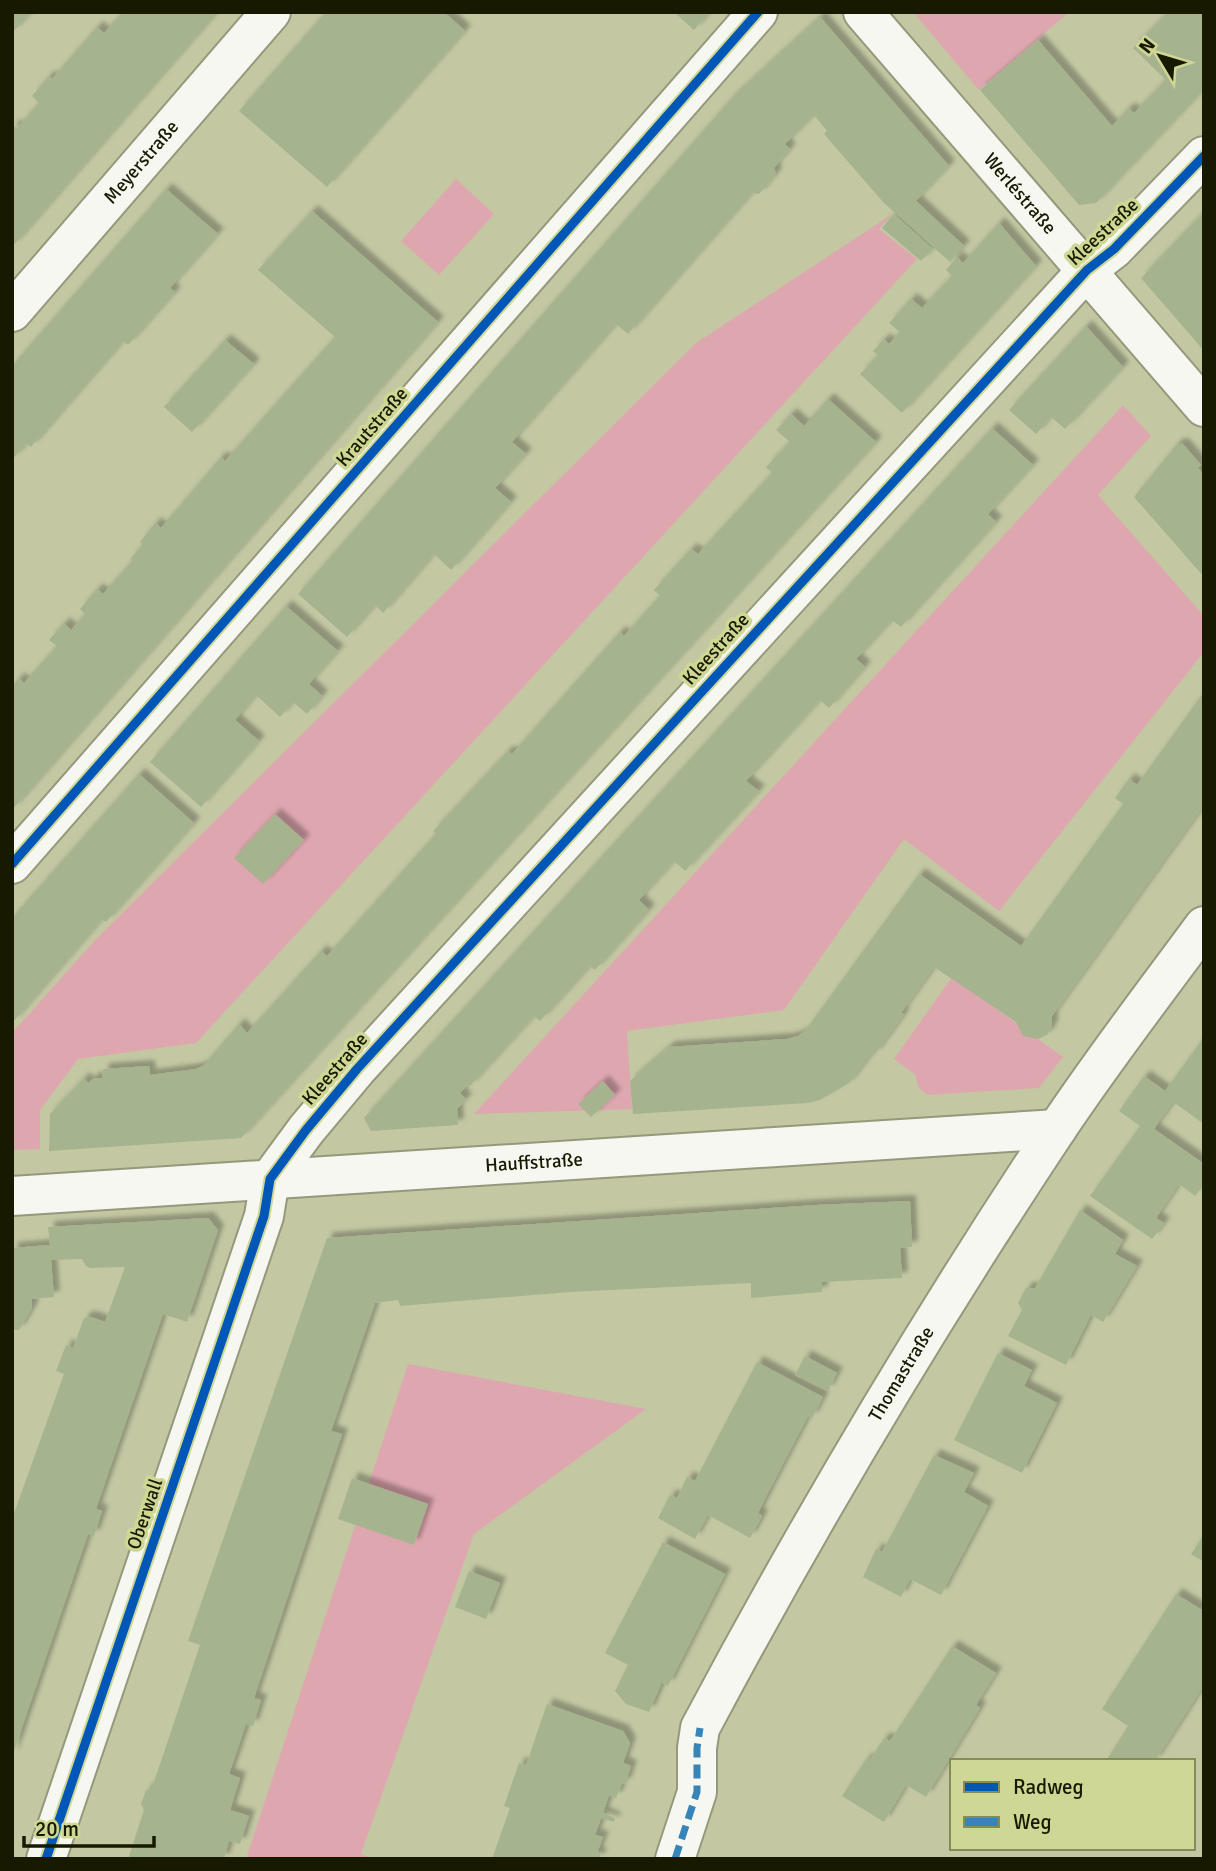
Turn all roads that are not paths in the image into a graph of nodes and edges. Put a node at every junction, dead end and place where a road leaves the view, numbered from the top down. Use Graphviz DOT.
graph roads {
  1 [pos="271,12"];
  2 [pos="758,12"];
  3 [pos="863,12"];
  4 [pos="1204,156"];
  5 [pos="1087,270"];
  6 [pos="12,312"];
  7 [pos="1204,407"];
  8 [pos="12,864"];
  9 [pos="1204,926"];
  10 [pos="1057,1129"];
  11 [pos="270,1179"];
  12 [pos="12,1196"];
  13 [pos="46,1859"];
  14 [pos="675,1859"];
  1 -- 6 [label="street, Meyerstraße"];
  2 -- 8 [label="street, Krautstraße"];
  3 -- 5 [label="street, Werléstraße"];
  4 -- 5 [label="street, Kleestraße"];
  5 -- 7 [label="street, Werléstraße"];
  5 -- 11 [label="street, Kleestraße"];
  9 -- 10 [label="street, Thomastraße"];
  10 -- 11 [label="street, Hauffstraße"];
  10 -- 14 [label="street, Thomastraße"];
  11 -- 12 [label="street, Hauffstraße"];
  11 -- 13 [label="street, Oberwall"];
}
